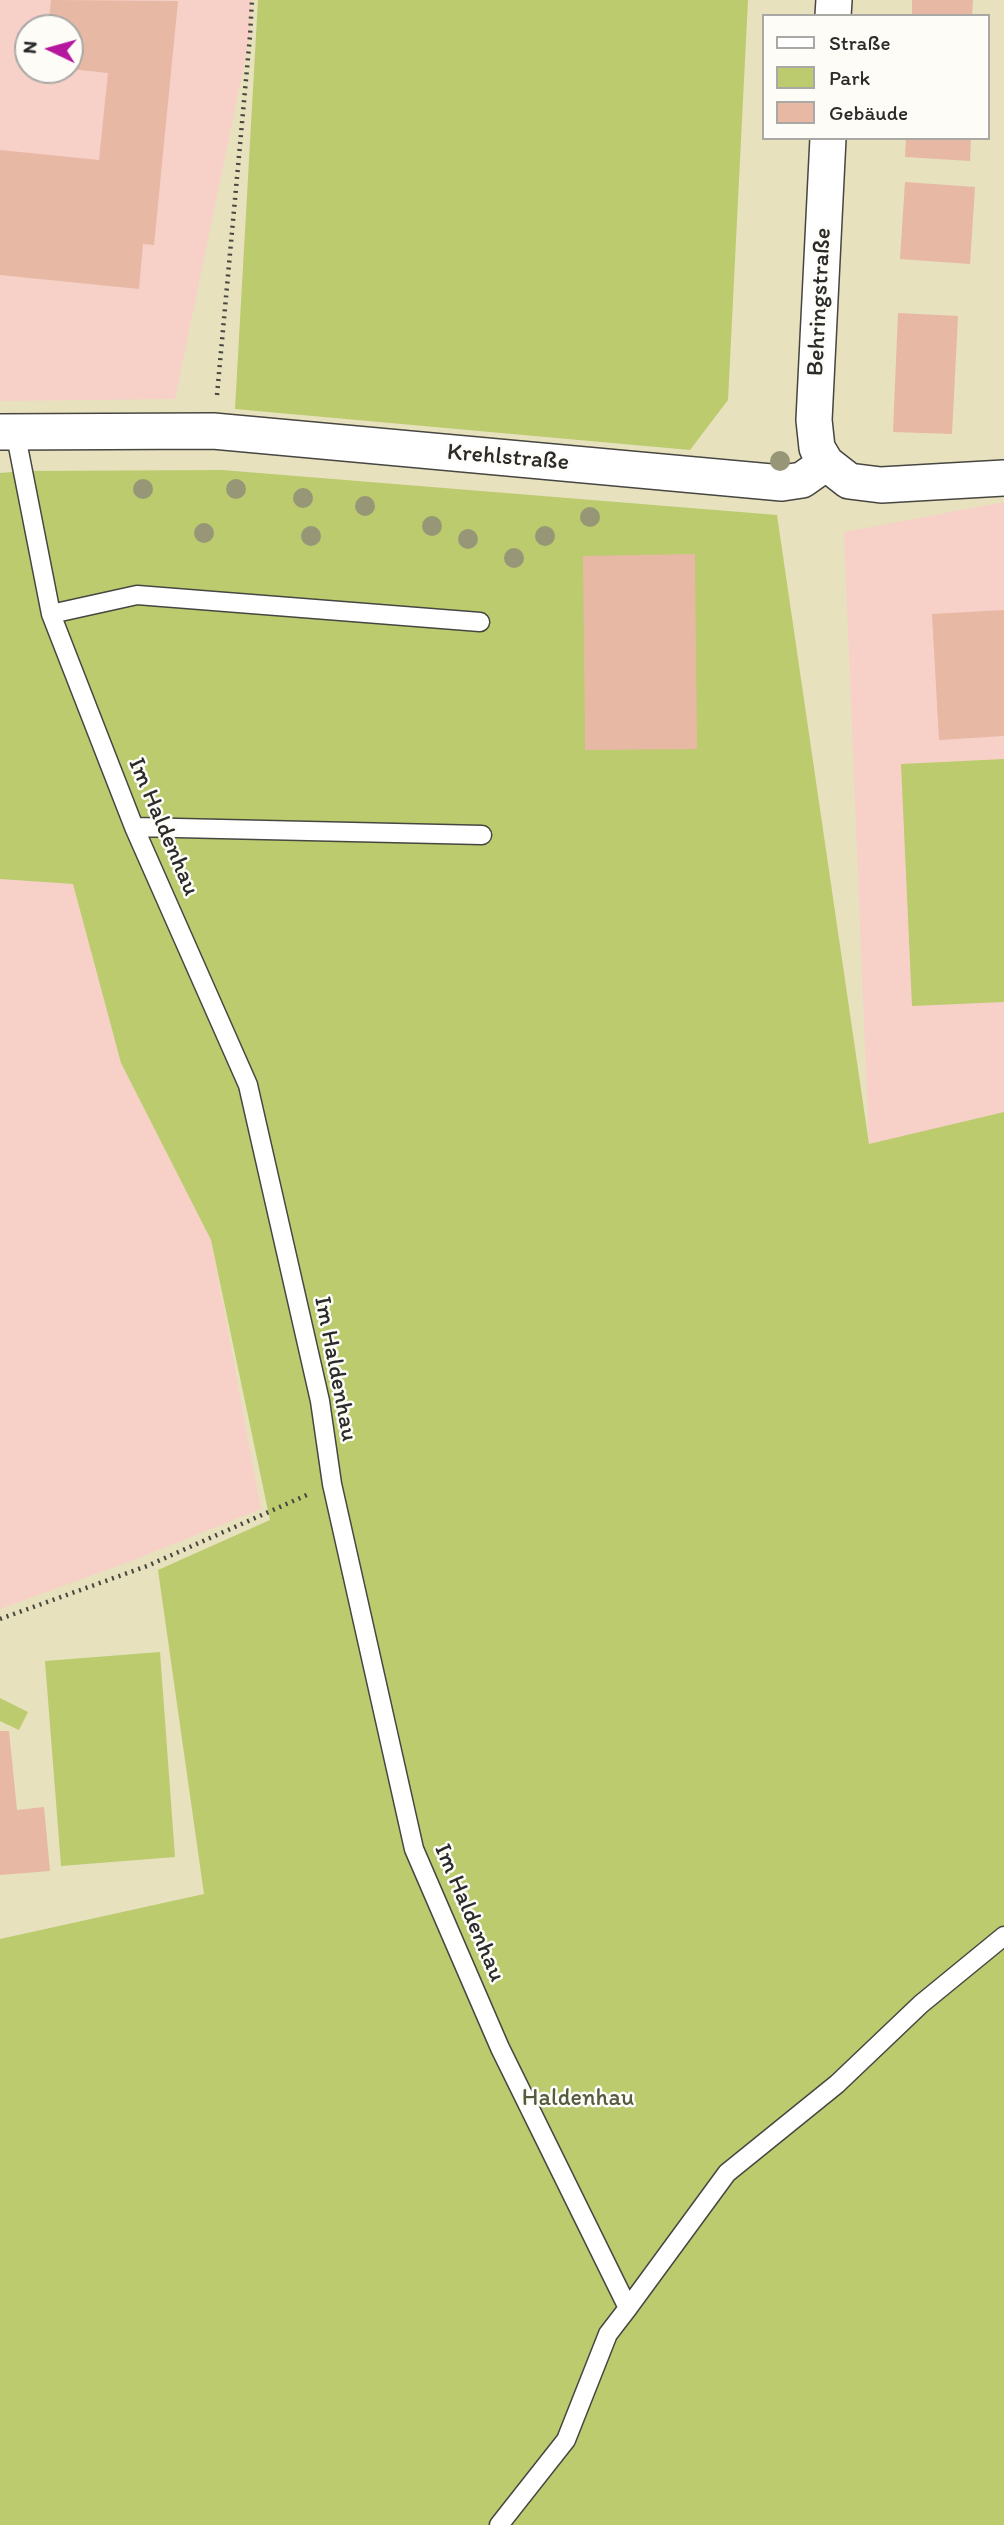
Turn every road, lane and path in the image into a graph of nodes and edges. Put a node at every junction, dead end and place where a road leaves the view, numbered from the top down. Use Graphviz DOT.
graph roads {
  1 [pos="252,0"];
  2 [pos="828,140"];
  3 [pos="214,431"];
  4 [pos="8,432"];
  5 [pos="826,463"];
  6 [pos="1004,478"];
  7 [pos="51,614"];
  8 [pos="480,622"];
  9 [pos="134,827"];
  10 [pos="482,835"];
  11 [pos="332,1483"];
  12 [pos="0,1619"];
  13 [pos="1004,1936"];
  14 [pos="628,2308"];
  15 [pos="499,2525"];
  1 -- 3 [label="path"];
  2 -- 5 [label="street, Behringstraße"];
  3 -- 4 [label="street, Krehlstraße"];
  3 -- 5 [label="street, Krehlstraße"];
  4 -- 7 [label="lane, Im Haldenhau"];
  5 -- 6 [label="street"];
  7 -- 8 [label="lane"];
  7 -- 9 [label="lane, Im Haldenhau"];
  9 -- 10 [label="lane"];
  9 -- 11 [label="lane, Im Haldenhau"];
  11 -- 12 [label="path"];
  11 -- 14 [label="lane, Im Haldenhau"];
  13 -- 14 [label="lane"];
  14 -- 15 [label="lane"];
}
